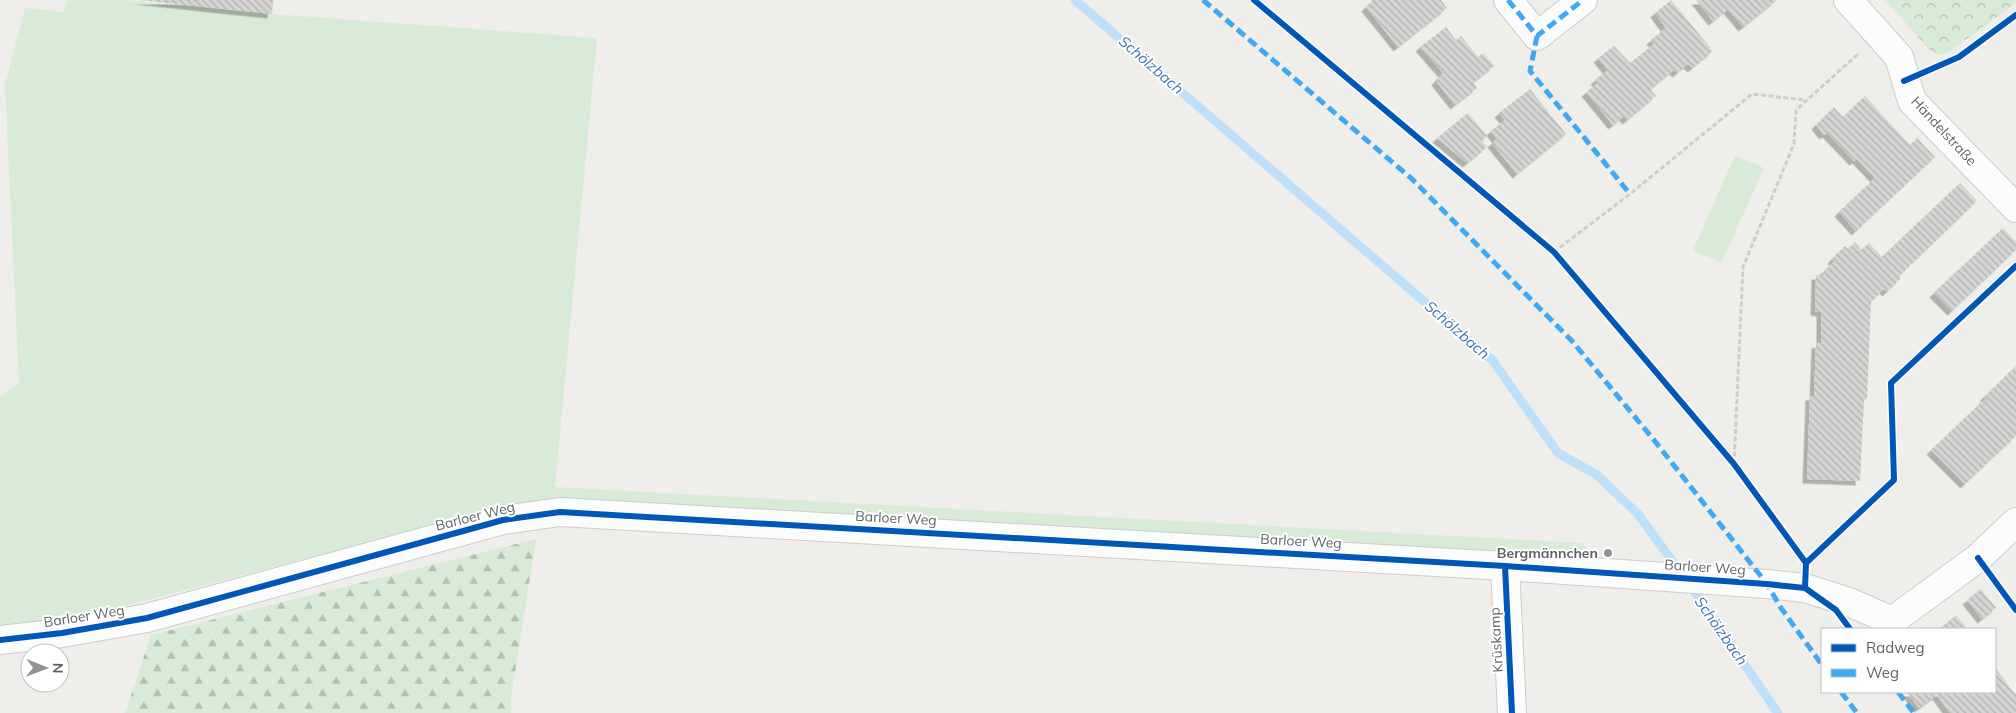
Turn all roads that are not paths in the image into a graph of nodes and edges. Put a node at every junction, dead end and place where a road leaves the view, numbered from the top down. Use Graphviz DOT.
graph roads {
  1 [pos="1508,0"];
  2 [pos="1583,0"];
  3 [pos="1848,0"];
  4 [pos="2016,208"];
  5 [pos="2016,522"];
  6 [pos="1505,566"];
  7 [pos="0,640"];
  8 [pos="1512,713"];
  1 -- 2 [label="street"];
  3 -- 4 [label="street, Händelstraße"];
  5 -- 6 [label="street, Barloer Weg"];
  6 -- 7 [label="street, Barloer Weg"];
  6 -- 8 [label="street, Krüskamp"];
}
